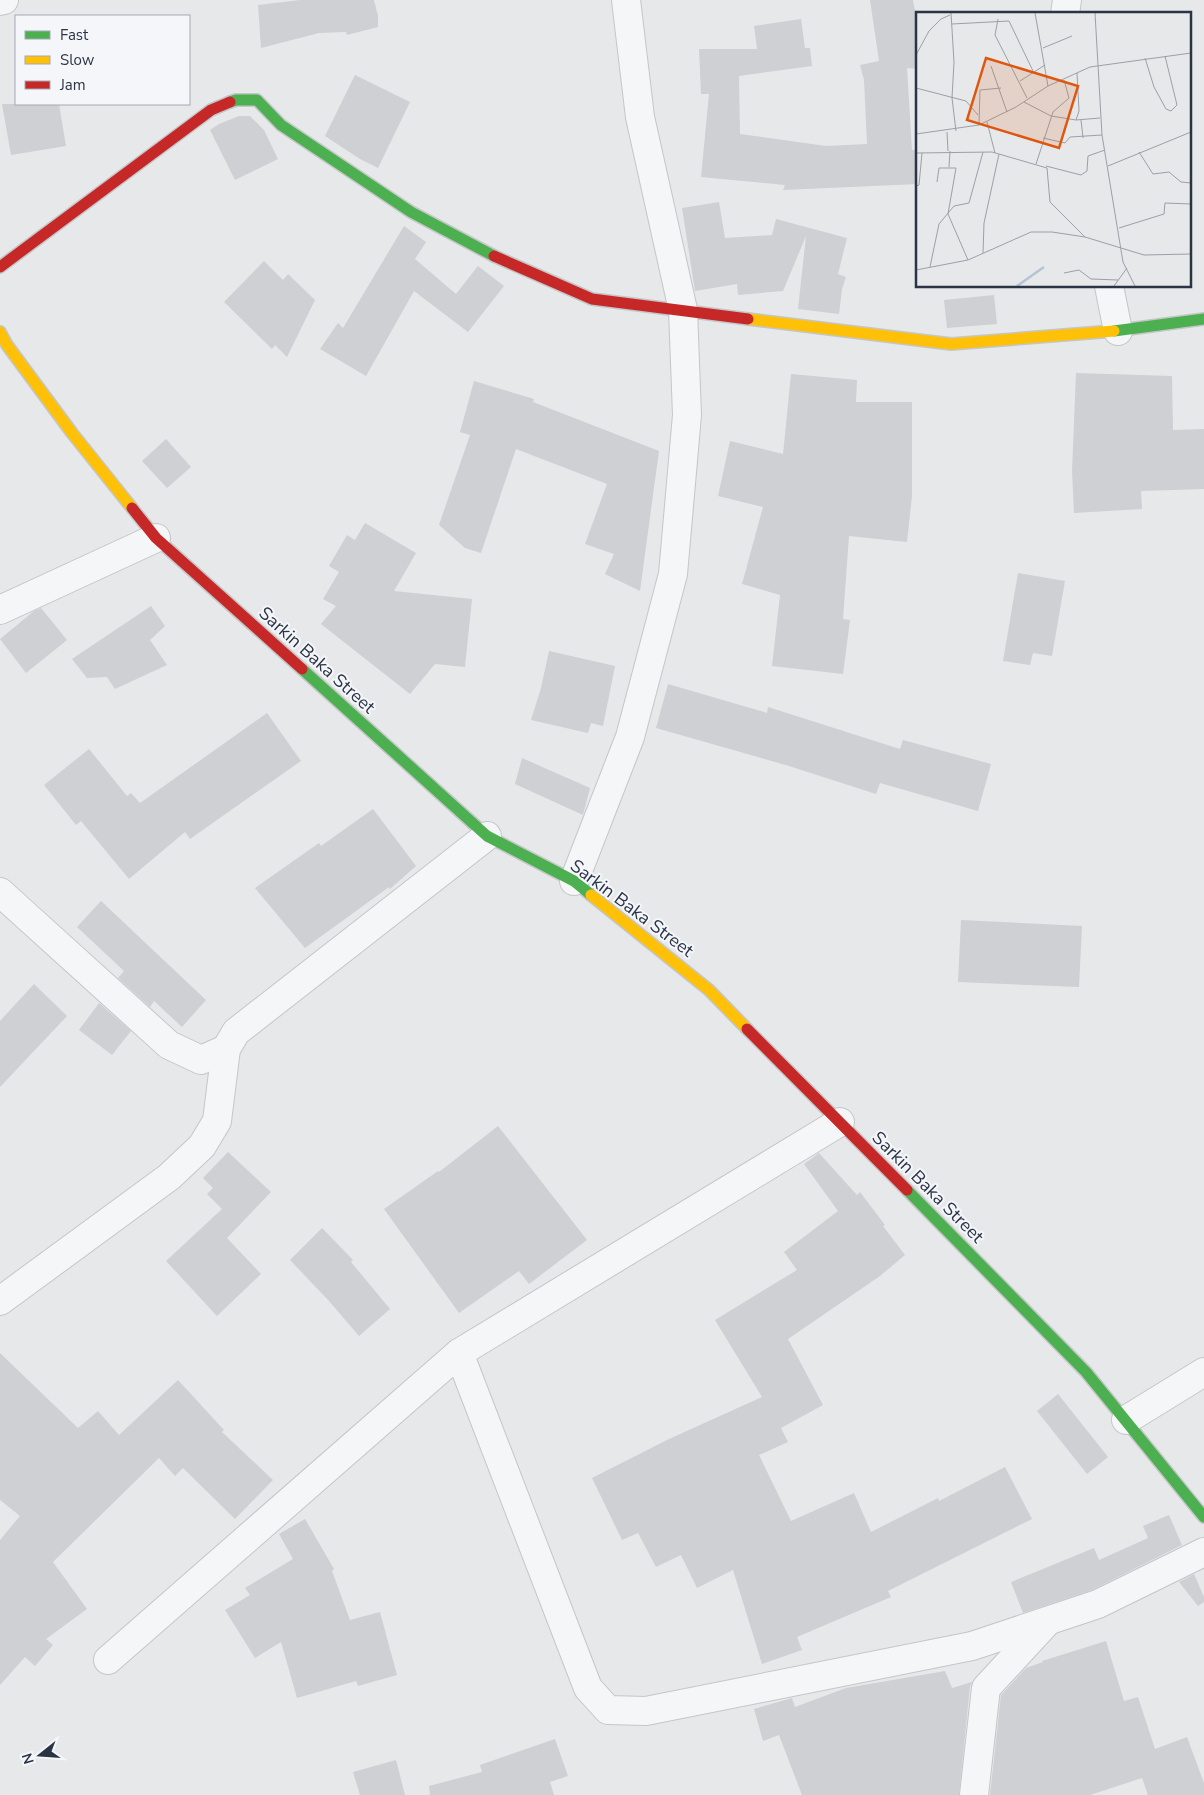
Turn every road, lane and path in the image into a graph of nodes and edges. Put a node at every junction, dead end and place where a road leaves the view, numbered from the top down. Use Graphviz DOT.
graph roads {
  1 [pos="4,0"];
  2 [pos="626,0"];
  3 [pos="0,2"];
  4 [pos="0,267"];
  5 [pos="1109,288"];
  6 [pos="683,310"];
  7 [pos="1204,319"];
  8 [pos="1118,331"];
  9 [pos="0,332"];
  10 [pos="156,538"];
  11 [pos="0,610"];
  12 [pos="487,836"];
  13 [pos="574,881"];
  14 [pos="0,892"];
  15 [pos="226,1049"];
  16 [pos="840,1122"];
  17 [pos="0,1301"];
  18 [pos="459,1353"];
  19 [pos="1204,1372"];
  20 [pos="1126,1420"];
  21 [pos="1204,1517"];
  22 [pos="1204,1552"];
  23 [pos="1048,1621"];
  24 [pos="108,1660"];
  25 [pos="974,1795"];
  1 -- 3 [label="street"];
  2 -- 6 [label="street"];
  4 -- 6 [label="street"];
  5 -- 8 [label="street"];
  6 -- 8 [label="street"];
  6 -- 13 [label="street"];
  7 -- 8 [label="street"];
  9 -- 10 [label="street, Sarkin Baka Street"];
  10 -- 11 [label="street"];
  10 -- 12 [label="street, Sarkin Baka Street"];
  12 -- 13 [label="street, Sarkin Baka Street"];
  12 -- 15 [label="street"];
  13 -- 16 [label="street, Sarkin Baka Street"];
  14 -- 15 [label="street"];
  15 -- 17 [label="street"];
  16 -- 18 [label="street"];
  16 -- 20 [label="street, Sarkin Baka Street"];
  18 -- 23 [label="street"];
  18 -- 24 [label="street"];
  19 -- 20 [label="street"];
  20 -- 21 [label="street, Sarkin Baka Street"];
  22 -- 23 [label="street"];
  23 -- 25 [label="street"];
}
